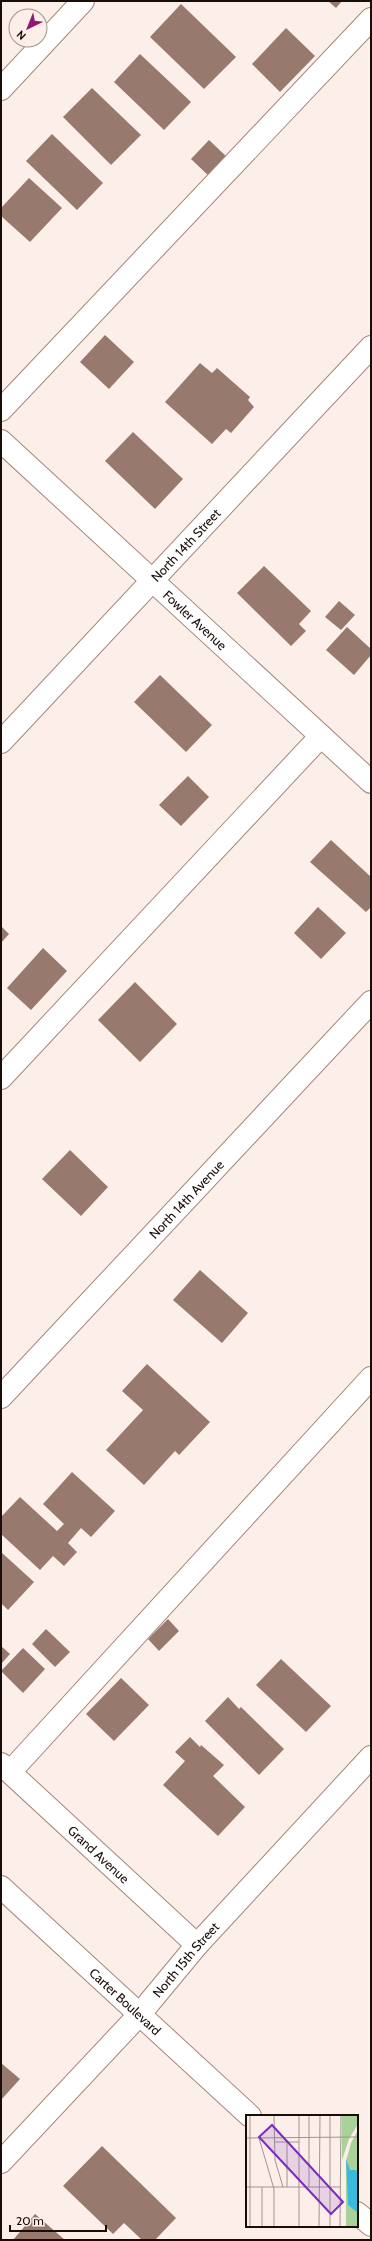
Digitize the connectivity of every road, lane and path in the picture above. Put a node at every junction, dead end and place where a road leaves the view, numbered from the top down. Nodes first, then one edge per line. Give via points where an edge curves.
1 (83, 1) edge
2 (371, 18) edge
3 (1, 89) edge
4 (371, 347) edge
5 (1, 410) edge
6 (1, 441) edge
7 (153, 581) junction
8 (321, 736) junction
9 (1, 742) edge
10 (371, 782) edge
11 (371, 1002) edge
12 (1, 1078) edge
13 (371, 1378) edge
14 (1, 1397) edge
15 (371, 1756) edge
16 (5, 1768) edge
17 (1, 1887) edge
18 (197, 1945) junction
19 (139, 2015) junction
20 (249, 2115) edge
21 (1, 2162) edge
22 (358, 2213) edge
23 (371, 2225) edge

1 - 3 street
2 - 5 street
4 - 7 street, North 14th Street
6 - 7 street, Fowler Avenue
7 - 8 street, Fowler Avenue
7 - 9 street, North 14th Street
8 - 10 street, Fowler Avenue
8 - 12 street
11 - 14 street, North 14th Avenue
13 - 16 street
15 - 18 street, North 15th Street
16 - 18 street, Grand Avenue
17 - 19 street, Carter Boulevard
18 - 19 street, North 15th Street
19 - 20 street, Carter Boulevard
19 - 21 street, North 15th Street
22 - 23 street

